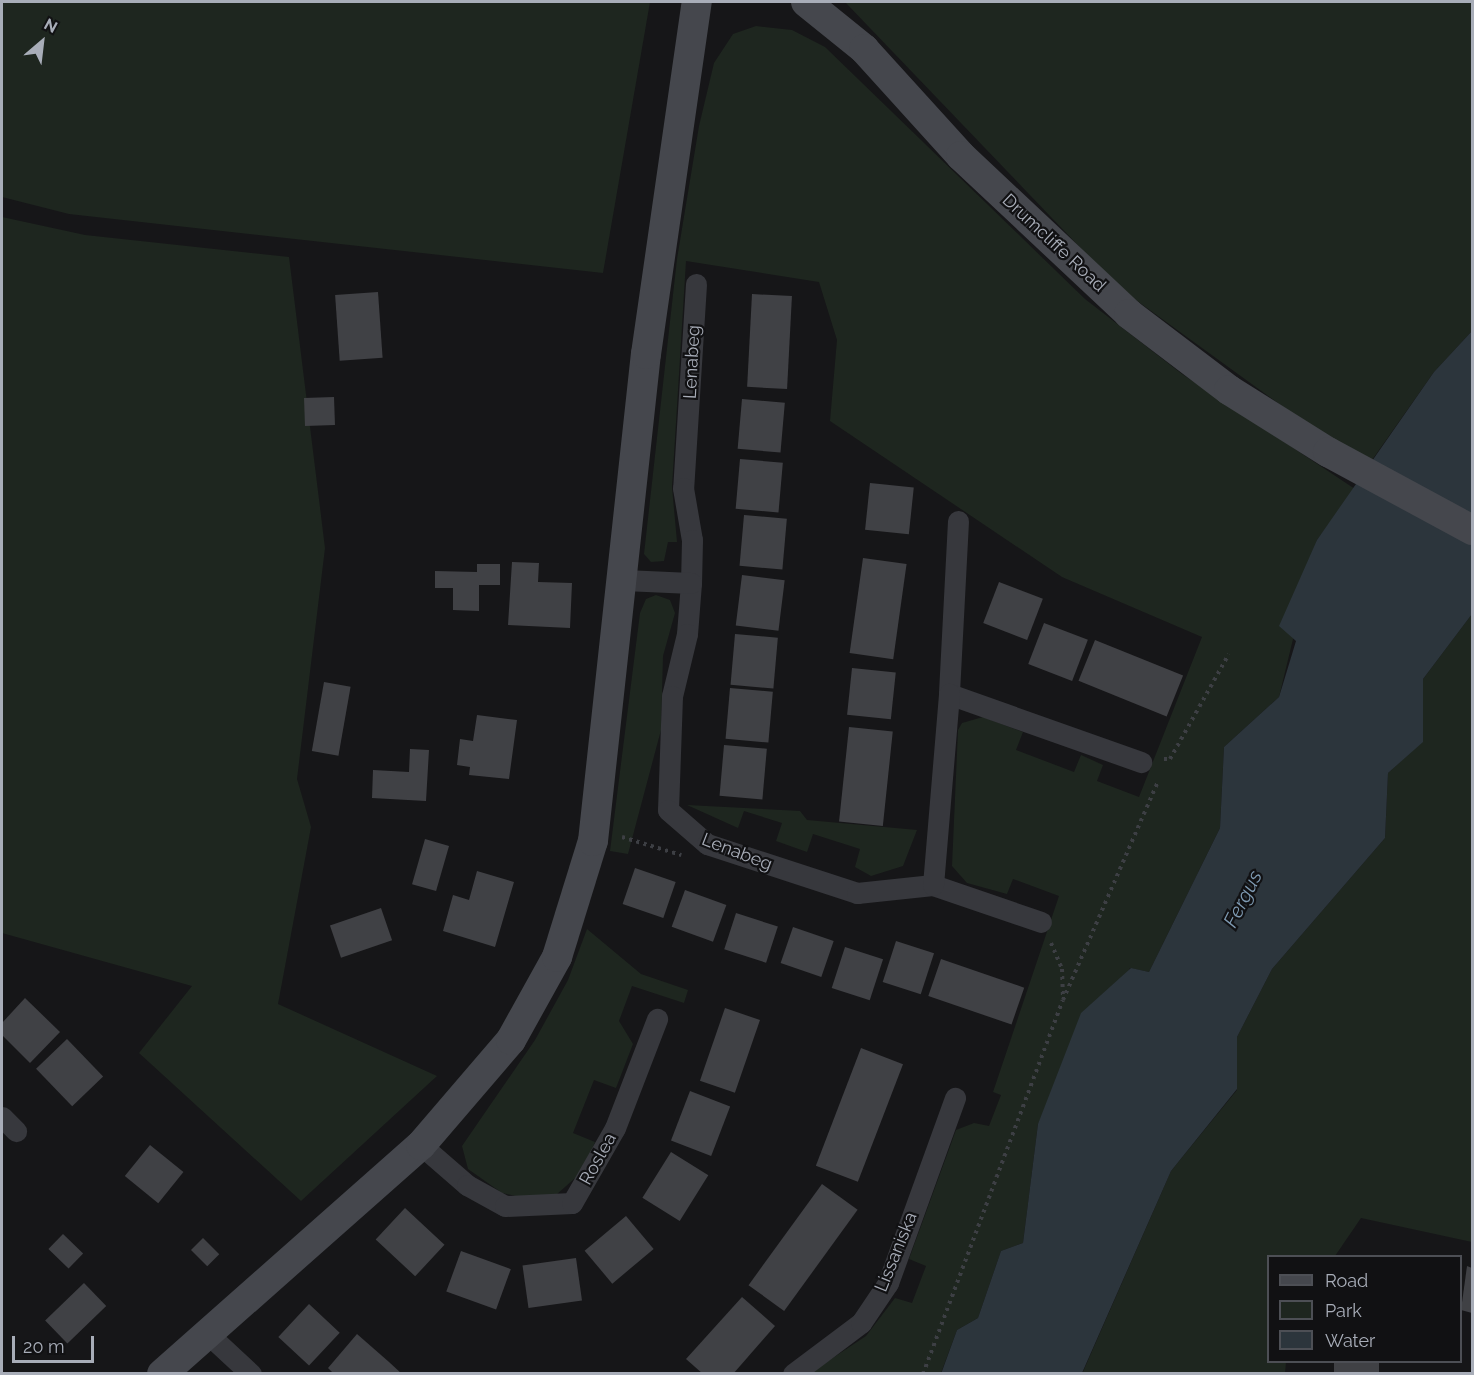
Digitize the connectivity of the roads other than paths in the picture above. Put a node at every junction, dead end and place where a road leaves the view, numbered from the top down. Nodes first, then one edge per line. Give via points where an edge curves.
1 (697, 2) edge
2 (806, 2) edge
3 (696, 284) dead end
4 (958, 521) dead end
5 (1473, 530) edge
6 (624, 580) junction
7 (691, 583) junction
8 (949, 694) junction
9 (1141, 762) road end
10 (933, 885) junction
11 (1041, 922) road end
12 (657, 1019) dead end
13 (955, 1098) dead end
14 (420, 1145) junction
15 (208, 1334) junction
16 (162, 1374) edge
17 (251, 1374) edge
18 (793, 1374) edge

1 - 6 street via 646,354
2 - 5 street, Drumcliffe Road via 864,49 961,156 1129,314 1229,390 1328,452
3 - 7 street, Lenabeg via 682,488 692,540
4 - 8 street
6 - 7 street
6 - 14 street via 593,842 580,895 557,957 511,1041
7 - 10 street, Lenabeg via 687,634 672,696 668,810 707,844 857,893
8 - 9 street
8 - 10 street
10 - 11 street, Lenabeg
12 - 14 street, Roslea via 615,1128 572,1203 505,1206 467,1185
13 - 18 street, Lissaniska via 888,1284 861,1323
14 - 15 street
15 - 16 street
15 - 17 street

